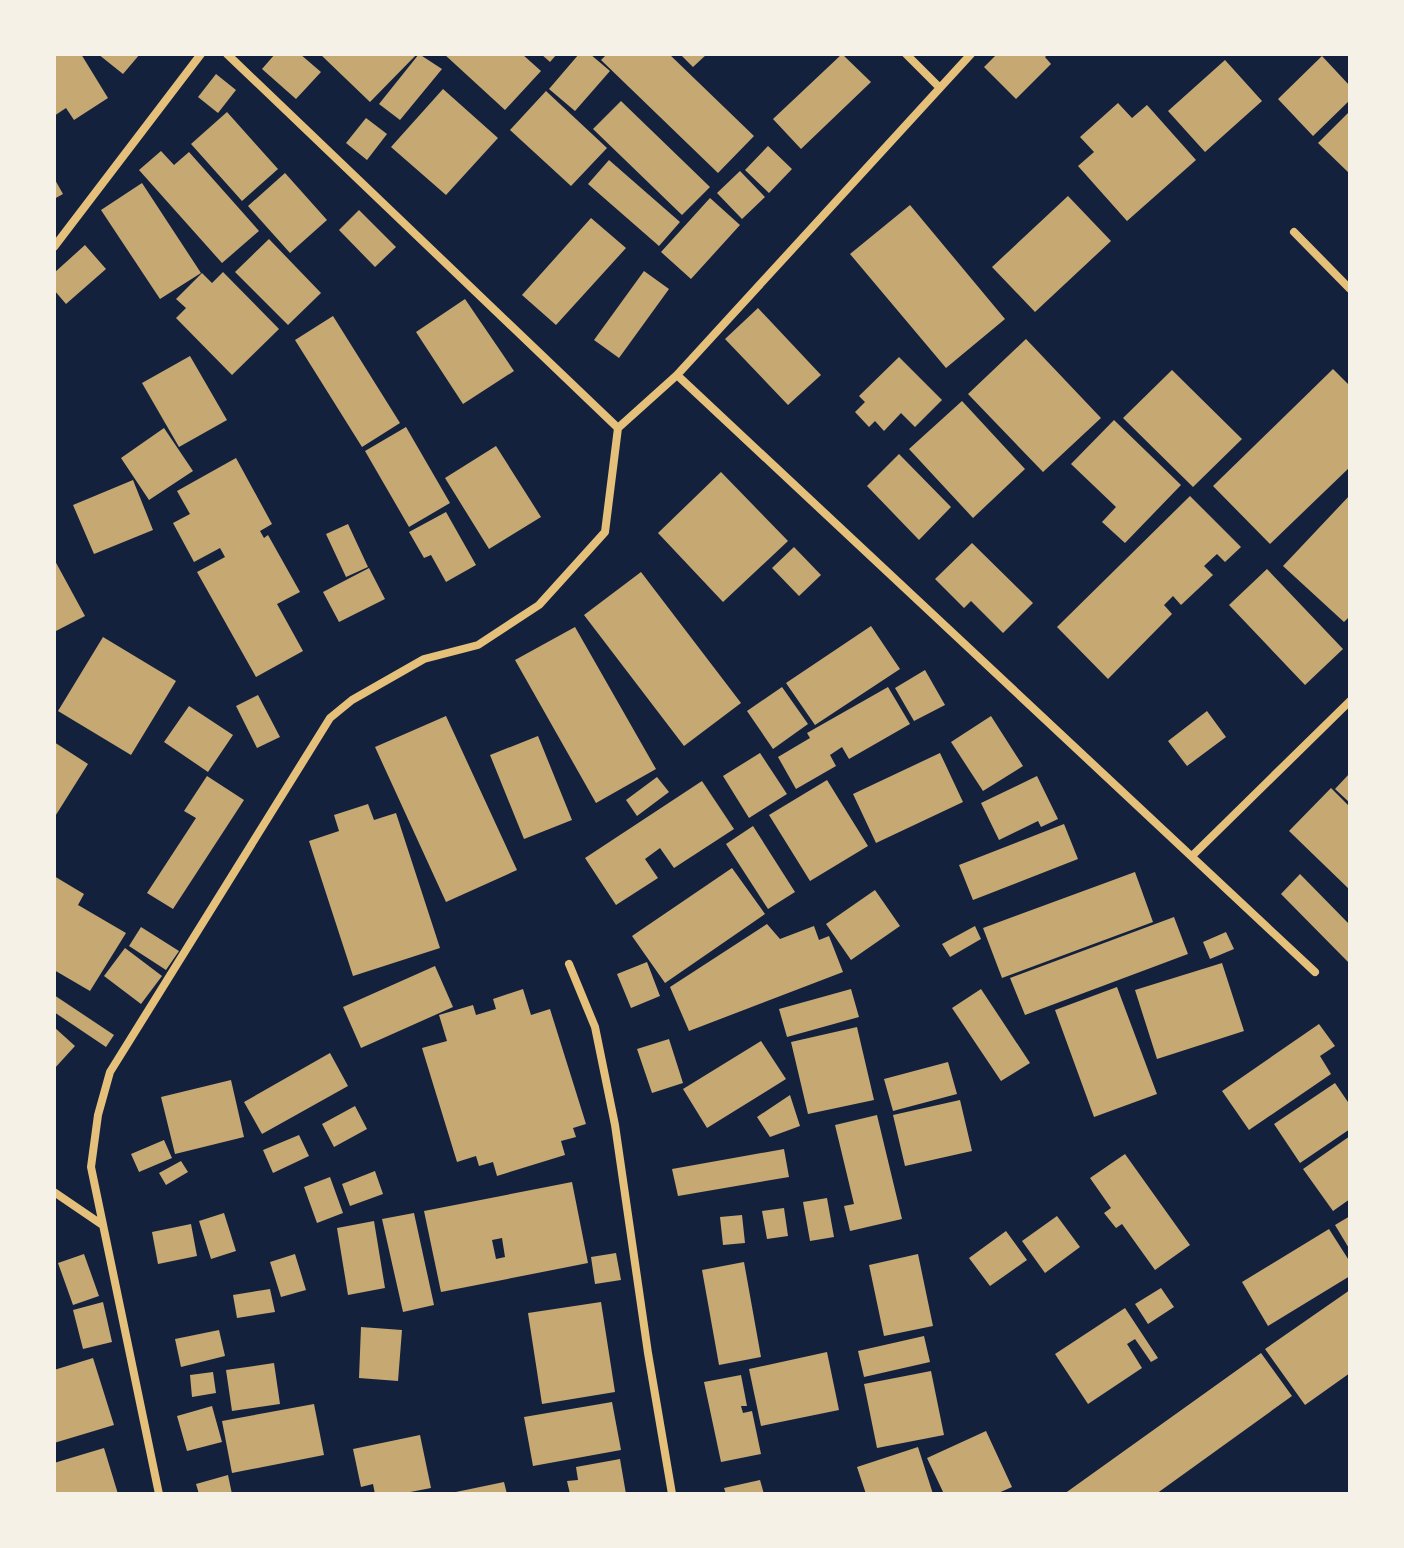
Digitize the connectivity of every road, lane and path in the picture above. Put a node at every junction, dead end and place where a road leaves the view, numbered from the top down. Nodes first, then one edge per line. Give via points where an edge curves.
1 (201, 54) edge
2 (227, 54) edge
3 (906, 54) edge
4 (971, 54) edge
5 (940, 88) junction
6 (1294, 232) dead end
7 (54, 247) edge
8 (1350, 289) edge
9 (677, 375) junction
10 (618, 428) junction
11 (1350, 701) edge
12 (1193, 855) junction
13 (569, 964) dead end
14 (1315, 972) dead end
15 (54, 1192) edge
16 (101, 1224) junction
17 (159, 1494) edge
18 (672, 1494) edge

1 - 7 street
2 - 10 street
3 - 5 street
4 - 5 street
5 - 9 street
6 - 8 street
9 - 10 street
9 - 12 street
10 - 16 street via 605,532 539,605 478,645 424,659 330,718 110,1072 91,1167
11 - 12 street
12 - 14 street
13 - 18 street via 595,1027 615,1125
15 - 16 street
16 - 17 street

